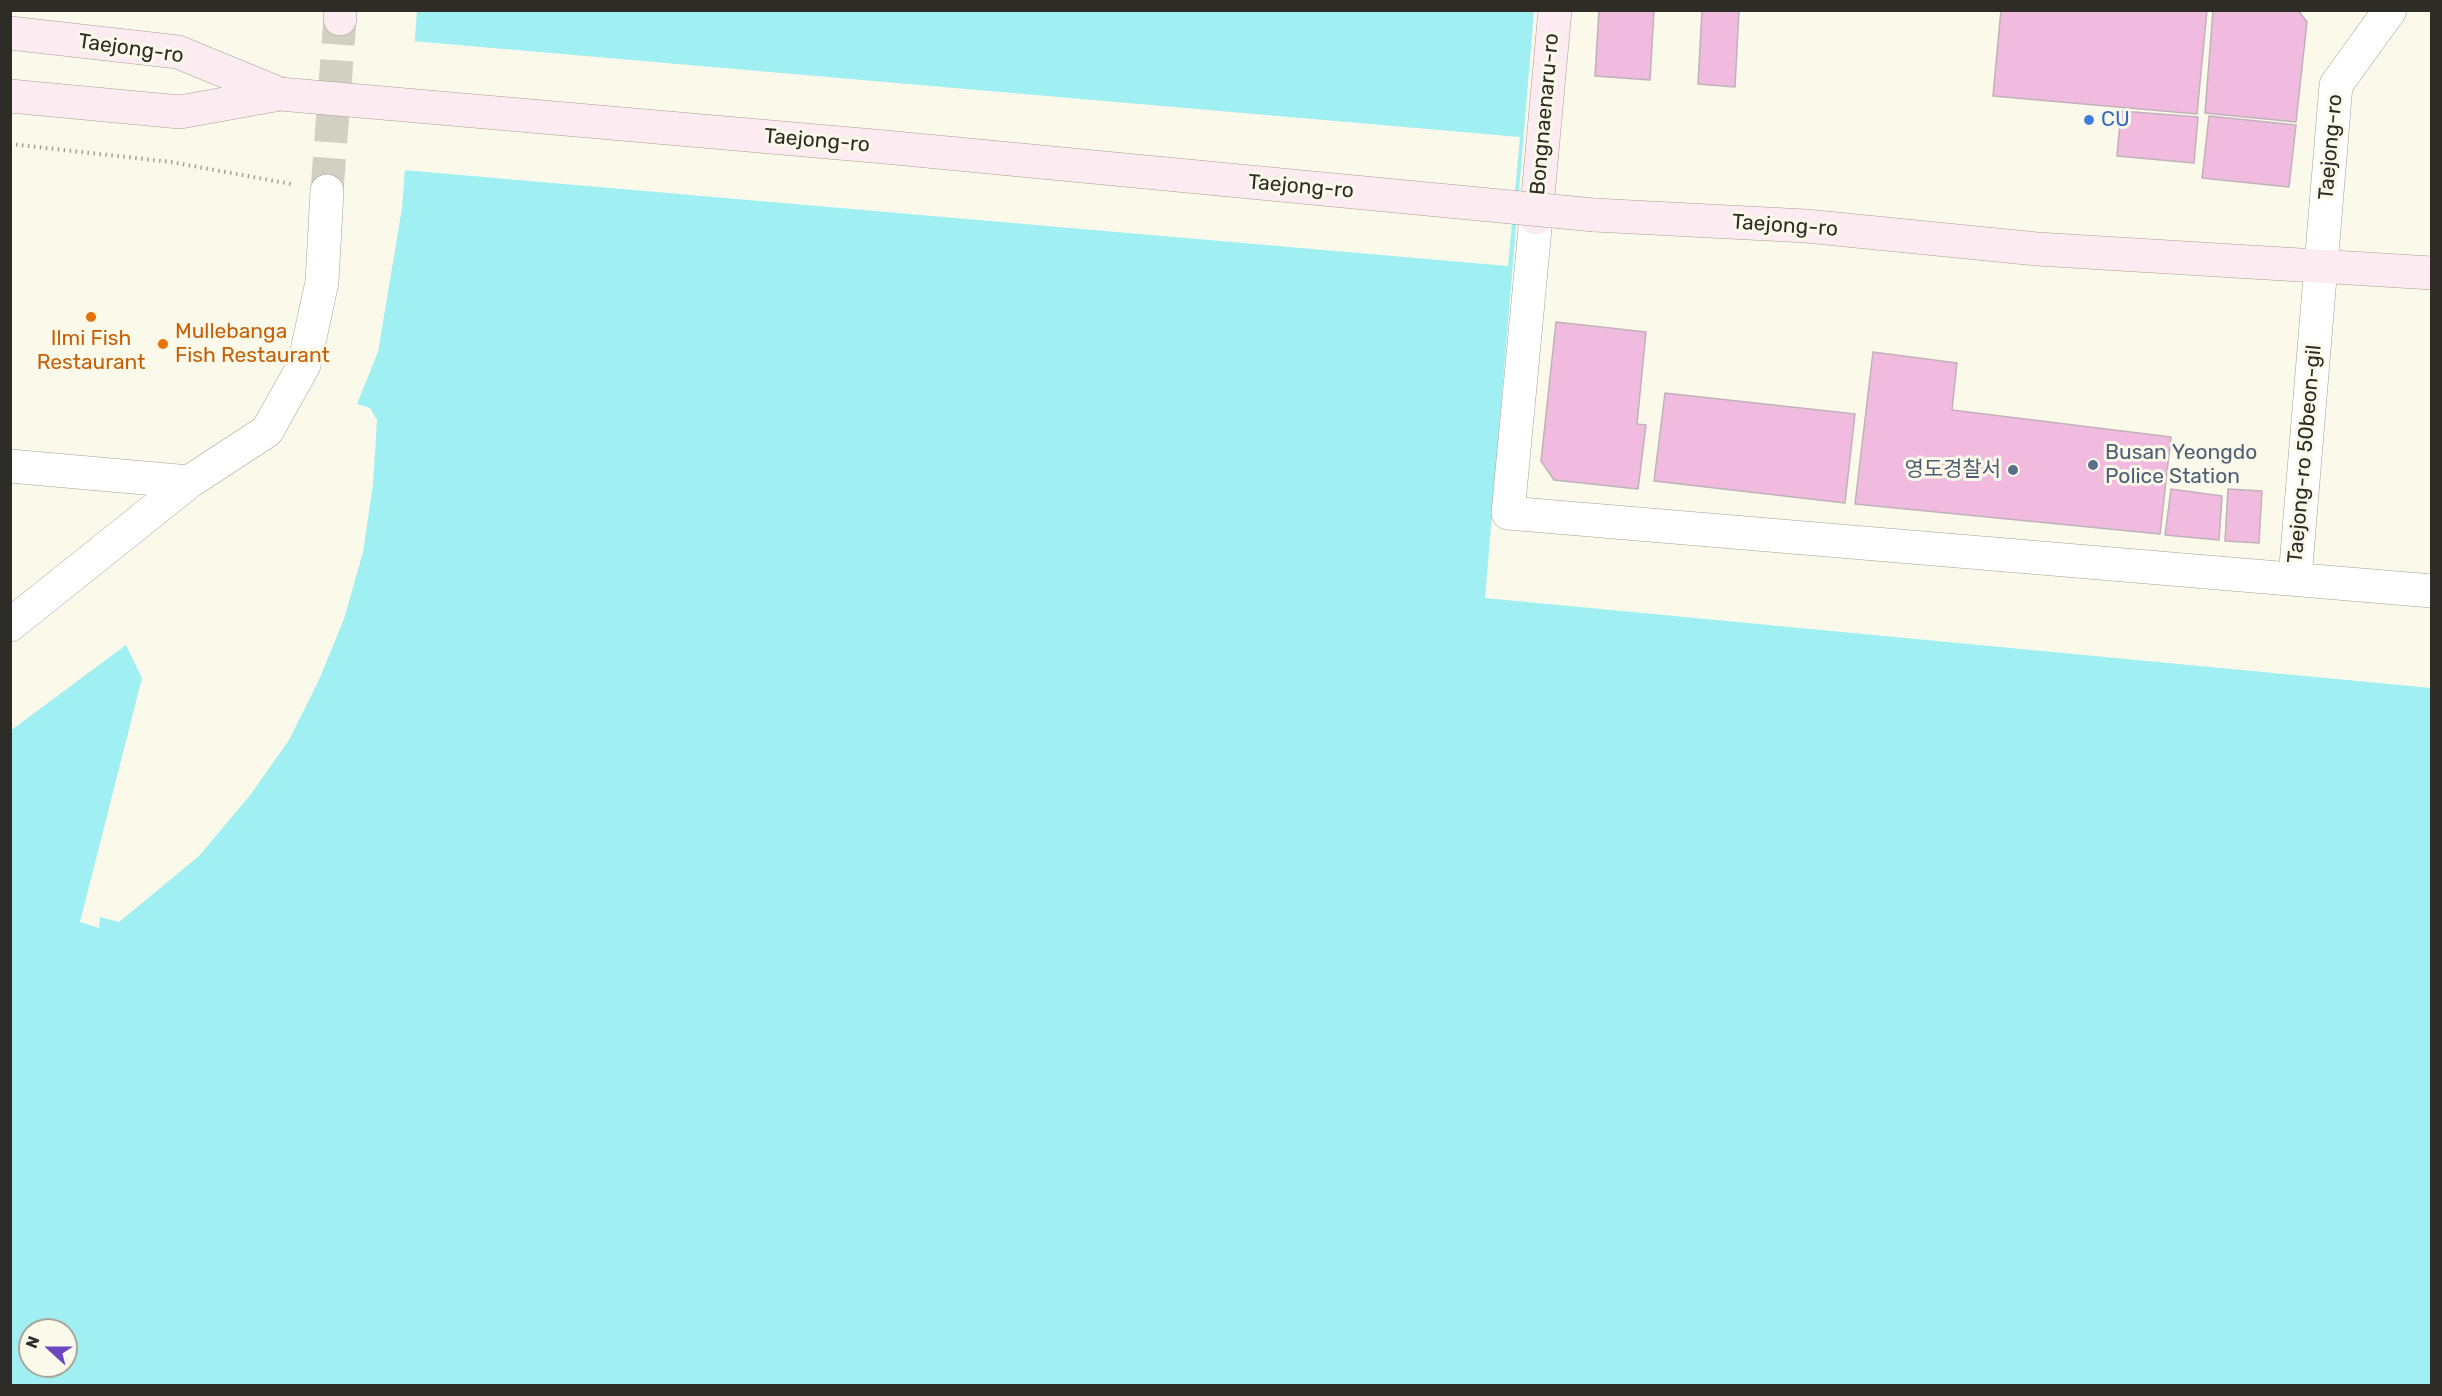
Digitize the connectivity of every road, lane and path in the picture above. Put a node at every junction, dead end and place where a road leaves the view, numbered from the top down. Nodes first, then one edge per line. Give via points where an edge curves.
1 (1555, 10) edge
2 (2390, 10) edge
3 (10, 33) edge
4 (280, 94) junction
5 (10, 96) edge
6 (10, 144) edge
7 (327, 190) joint
8 (1536, 218) joint
9 (2322, 265) junction
10 (2432, 273) edge
11 (10, 466) edge
12 (189, 482) junction
13 (2295, 578) junction
14 (2432, 591) edge
15 (10, 625) edge

1 - 8 main road, Bongnaenaru-ro
2 - 9 street, Taejong-ro via 2336,85
3 - 4 main road, Taejong-ro via 178,52
4 - 5 main road, Taejong-ro via 180,112
4 - 9 main road, Taejong-ro, bridge via 1594,215 1806,226 2037,249
6 - 7 path via 171,162
7 - 12 street via 322,282 304,365 267,431
8 - 13 street via 1508,513
9 - 10 main road, Taejong-ro
9 - 13 street, Taejong-ro 50beon-gil
11 - 12 street
12 - 15 street
13 - 14 street, Taejong-ro 50beon-gil

